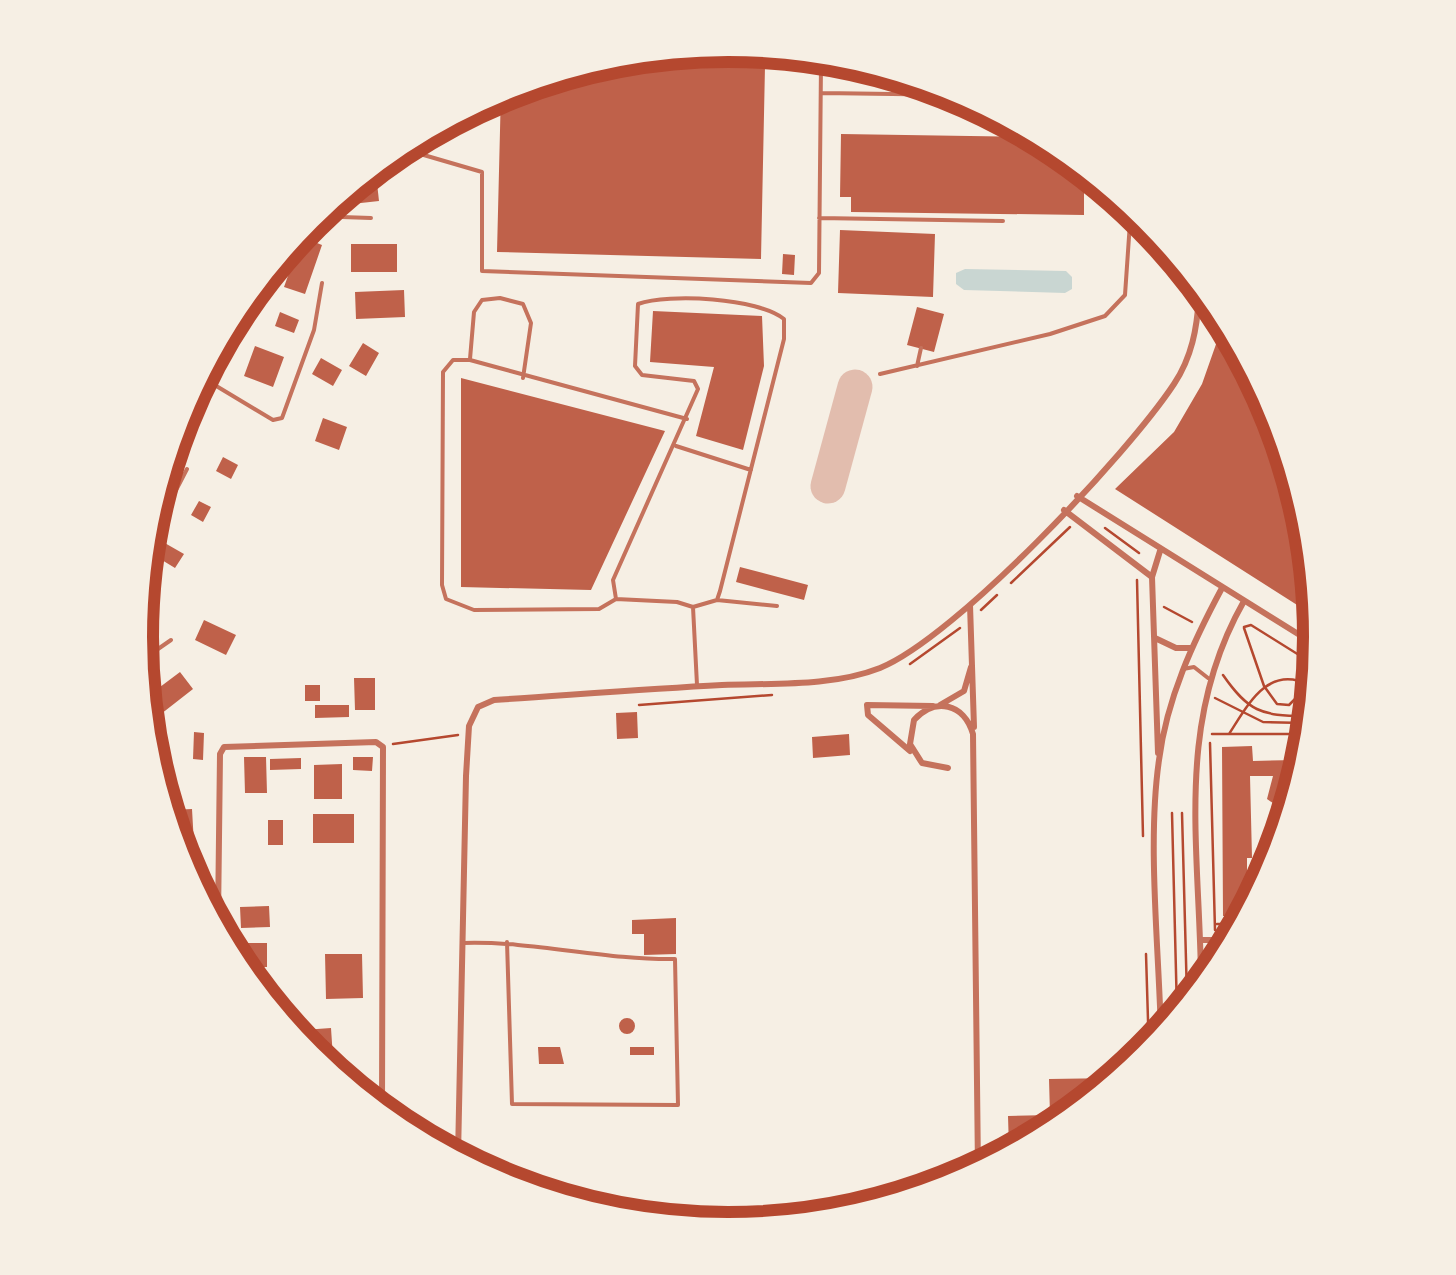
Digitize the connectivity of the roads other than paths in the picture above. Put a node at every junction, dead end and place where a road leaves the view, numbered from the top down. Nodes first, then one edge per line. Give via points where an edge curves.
1 (821, 70) edge
2 (821, 93) junction
3 (917, 94) edge
4 (418, 153) edge
5 (336, 217) edge
6 (371, 218) dead end
7 (819, 218) junction
8 (1002, 221) dead end
9 (1130, 226) edge
10 (322, 283) dead end
11 (1198, 307) edge
12 (921, 348) dead end
13 (470, 360) junction
14 (916, 366) junction
15 (880, 374) dead end
16 (523, 378) junction
17 (212, 383) edge
18 (687, 419) junction
19 (676, 446) junction
20 (188, 469) dead end
21 (751, 470) junction
22 (172, 492) edge
23 (1077, 496) junction
24 (1064, 510) junction
25 (1160, 551) junction
26 (1152, 577) junction
27 (1222, 588) junction
28 (616, 599) junction
29 (718, 600) junction
30 (1244, 601) junction
31 (970, 604) junction
32 (777, 606) dead end
33 (693, 608) junction
34 (1303, 637) edge
35 (1154, 638) junction
36 (171, 640) dead end
37 (153, 648) edge
38 (1191, 648) junction
39 (972, 661) junction
40 (1183, 669) junction
41 (1208, 678) junction
42 (697, 687) junction
43 (937, 705) junction
44 (973, 734) junction
45 (915, 755) junction
46 (1158, 760) junction
47 (948, 768) dead end
48 (218, 903) edge
49 (1200, 940) junction
50 (1217, 940) edge
51 (507, 942) junction
52 (464, 943) junction
53 (1201, 964) edge
54 (1161, 1016) edge
55 (382, 1097) edge
56 (458, 1145) edge
57 (978, 1155) edge

1 - 2 lane
2 - 3 lane
2 - 7 lane
4 - 7 lane via 482,172 482,271 811,284 819,273
5 - 6 lane
7 - 8 lane
9 - 14 lane via 1125,295 1105,316
10 - 17 lane via 314,330 282,418 274,420
11 - 23 street via 1196,335 1176,381
12 - 14 lane
13 - 16 lane
13 - 16 lane via 474,312 482,300 523,304 531,323
13 - 28 lane via 454,360 443,372 446,599 492,610 599,609
14 - 15 lane
16 - 18 lane
18 - 19 lane
18 - 21 lane via 698,389 694,381 642,375 635,366 638,304 657,298 768,306 784,319 784,339
19 - 21 lane
19 - 28 lane via 613,580
20 - 22 lane
21 - 29 lane
23 - 24 street
23 - 25 street
24 - 26 street
24 - 31 street
25 - 26 street
25 - 27 street
26 - 35 street
27 - 30 street
27 - 38 street
28 - 33 lane
29 - 32 lane
29 - 33 lane
30 - 34 street
30 - 41 street
31 - 39 street
31 - 42 street via 914,650 866,672
33 - 42 lane
35 - 38 street
35 - 46 street
36 - 37 lane
38 - 40 street
39 - 43 street via 964,691
39 - 44 street
40 - 41 lane via 1202,670
40 - 46 street
41 - 49 street via 1196,744
42 - 52 street via 478,706 469,732
43 - 44 street via 962,712
43 - 45 street via 914,720
43 - 45 street via 867,705 868,716
44 - 57 street
45 - 47 street via 934,768
46 - 54 street
48 - 55 street via 224,747 383,747
49 - 50 street
49 - 53 street
51 - 51 lane via 616,960 675,959 678,1104 512,1104
51 - 52 lane
52 - 56 street

